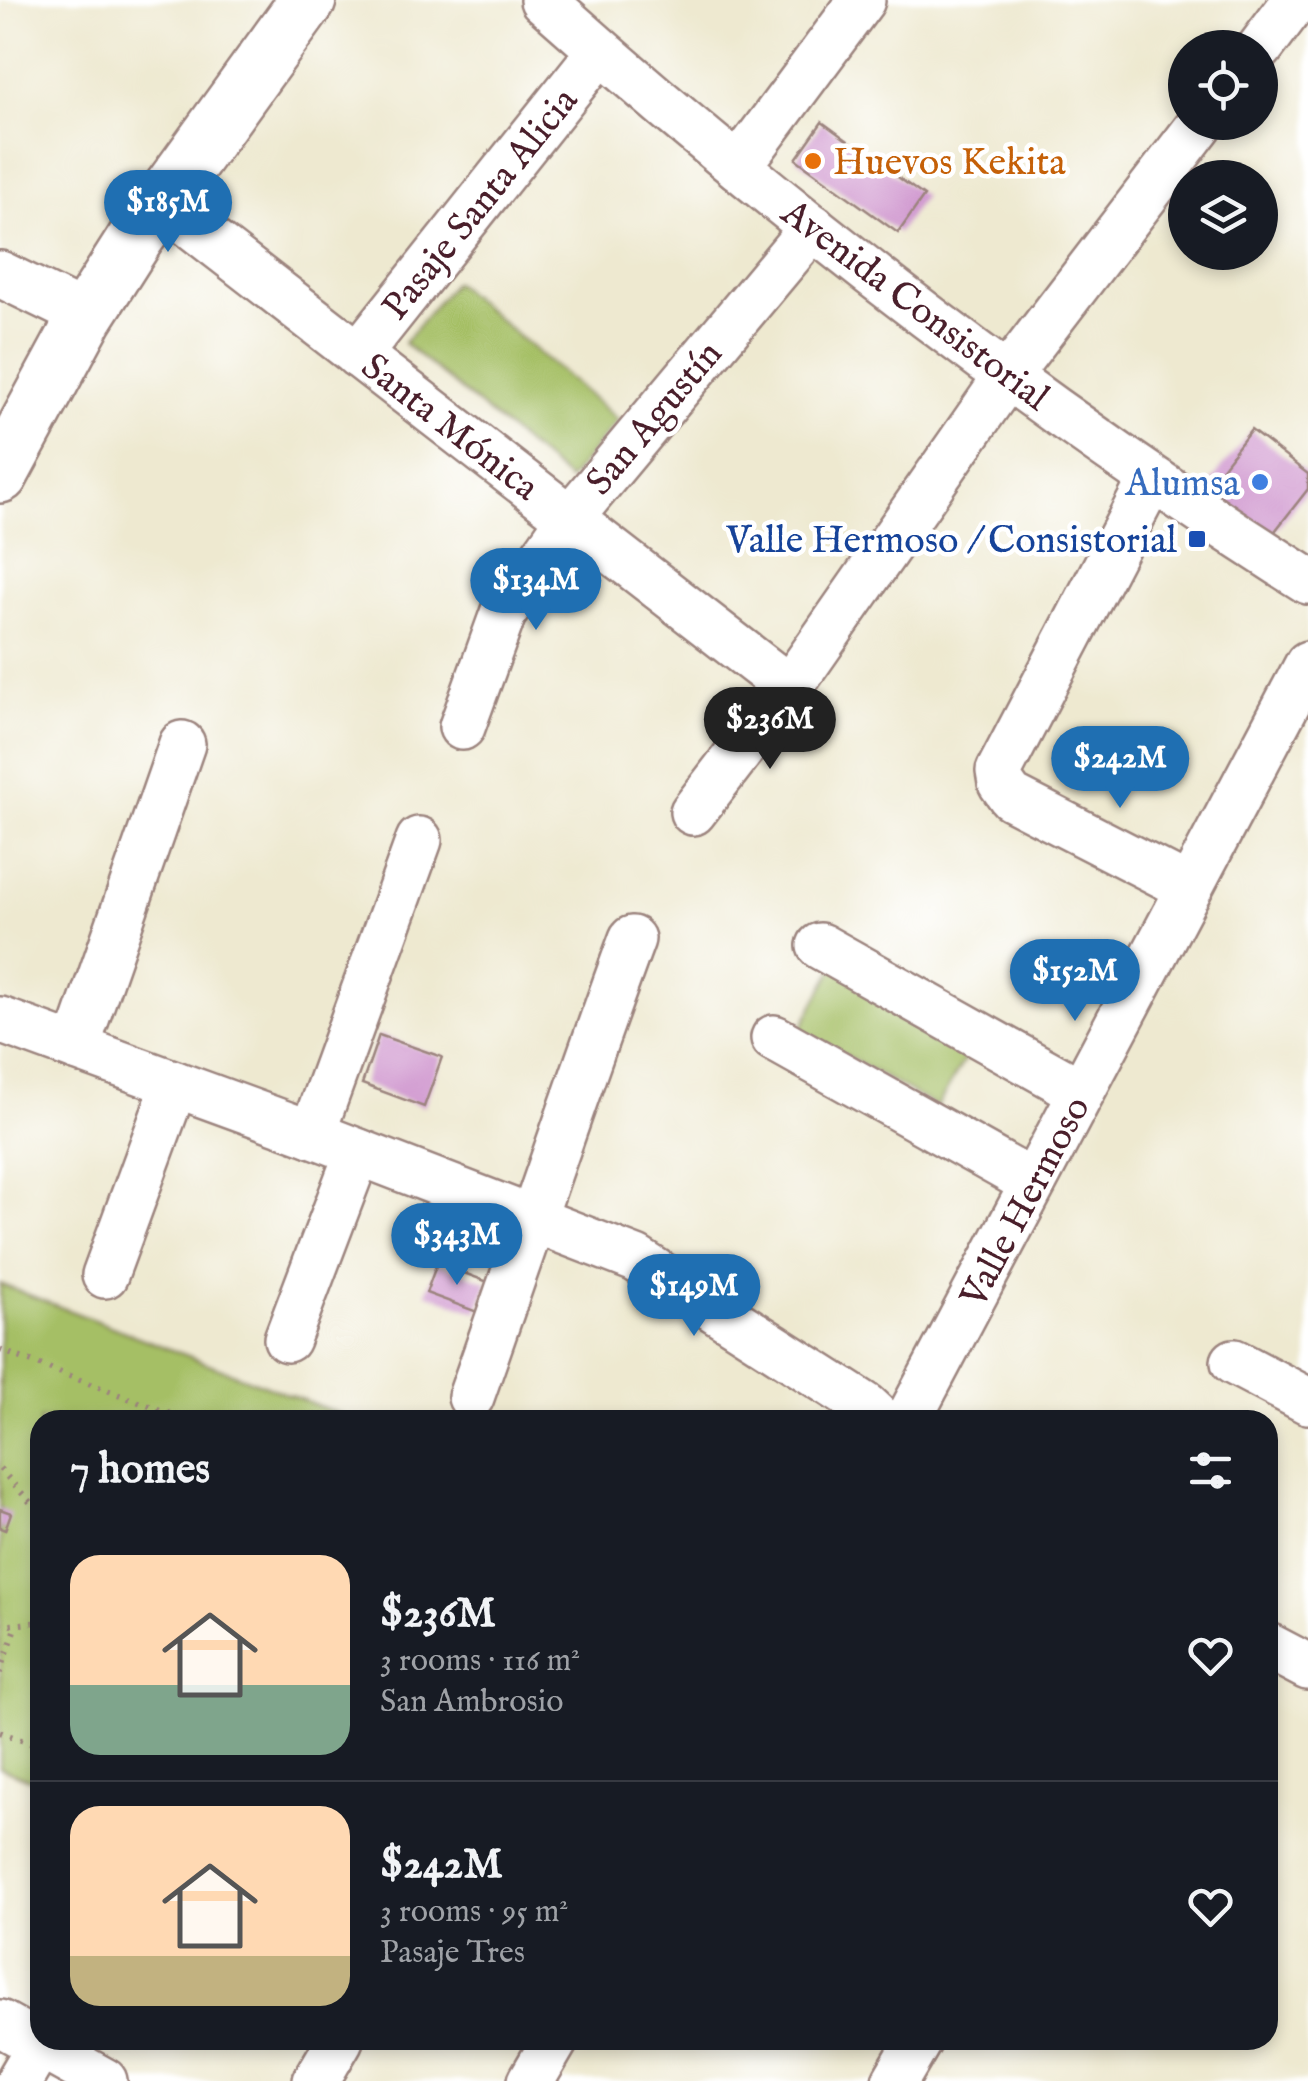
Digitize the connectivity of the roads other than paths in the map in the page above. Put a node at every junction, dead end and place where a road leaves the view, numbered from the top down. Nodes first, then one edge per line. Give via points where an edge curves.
1 (308, 0) edge
2 (544, 0) edge
3 (862, 0) edge
4 (1296, 0) edge
5 (1274, 30) edge
6 (600, 51) junction
7 (1188, 140) edge
8 (738, 167) junction
9 (161, 202) junction
10 (812, 227) junction
11 (0, 274) edge
12 (86, 316) junction
13 (358, 355) junction
14 (1008, 375) junction
15 (0, 475) edge
16 (1150, 480) junction
17 (570, 518) junction
18 (1304, 571) edge
19 (1308, 664) edge
20 (788, 687) junction
21 (462, 728) dead end
22 (182, 744) dead end
23 (693, 812) dead end
24 (419, 840) dead end
25 (1189, 888) junction
26 (632, 939) dead end
27 (820, 946) dead end
28 (0, 1020) edge
29 (774, 1038) dead end
30 (76, 1048) junction
31 (176, 1084) junction
32 (1081, 1092) junction
33 (312, 1134) junction
34 (358, 1152) junction
35 (1033, 1182) junction
36 (534, 1219) junction
37 (105, 1275) dead end
38 (286, 1339) dead end
39 (1234, 1362) dead end
40 (471, 1397) dead end
41 (1308, 1401) edge
42 (870, 1410) edge
43 (913, 1410) edge
44 (0, 2023) edge
45 (334, 2050) edge
46 (914, 2050) edge
47 (34, 2055) edge
48 (104, 2081) edge
49 (316, 2081) edge
50 (895, 2081) edge

1 - 9 main road
2 - 6 street, Avenida Consistorial
3 - 8 street
4 - 5 street
6 - 8 street, Avenida Consistorial
6 - 13 street, Pasaje Santa Alicia
7 - 14 street
8 - 10 street, Avenida Consistorial
9 - 12 main road
9 - 13 street, Santa Mónica
10 - 14 street, Avenida Consistorial
10 - 17 street, San Agustín
11 - 12 street
12 - 15 main road
13 - 17 street, Santa Mónica
14 - 16 street, Avenida Consistorial
14 - 20 street
16 - 18 street, Avenida Consistorial
16 - 25 street via 999,770 1011,797
17 - 20 street, Santa Mónica
17 - 21 street, San Agustín via 503,614
19 - 25 street, Valle Hermoso
20 - 23 street
22 - 30 street
24 - 33 street
25 - 32 street, Valle Hermoso
26 - 36 street
27 - 32 street
28 - 30 street
29 - 35 street
30 - 31 street
31 - 33 street
31 - 37 street
32 - 35 street, Valle Hermoso
33 - 34 street
34 - 36 street
34 - 38 street
35 - 43 street, Valle Hermoso
36 - 40 street
36 - 42 street via 661,1273
39 - 41 street
44 - 47 street
45 - 49 street
46 - 50 street
47 - 48 street

